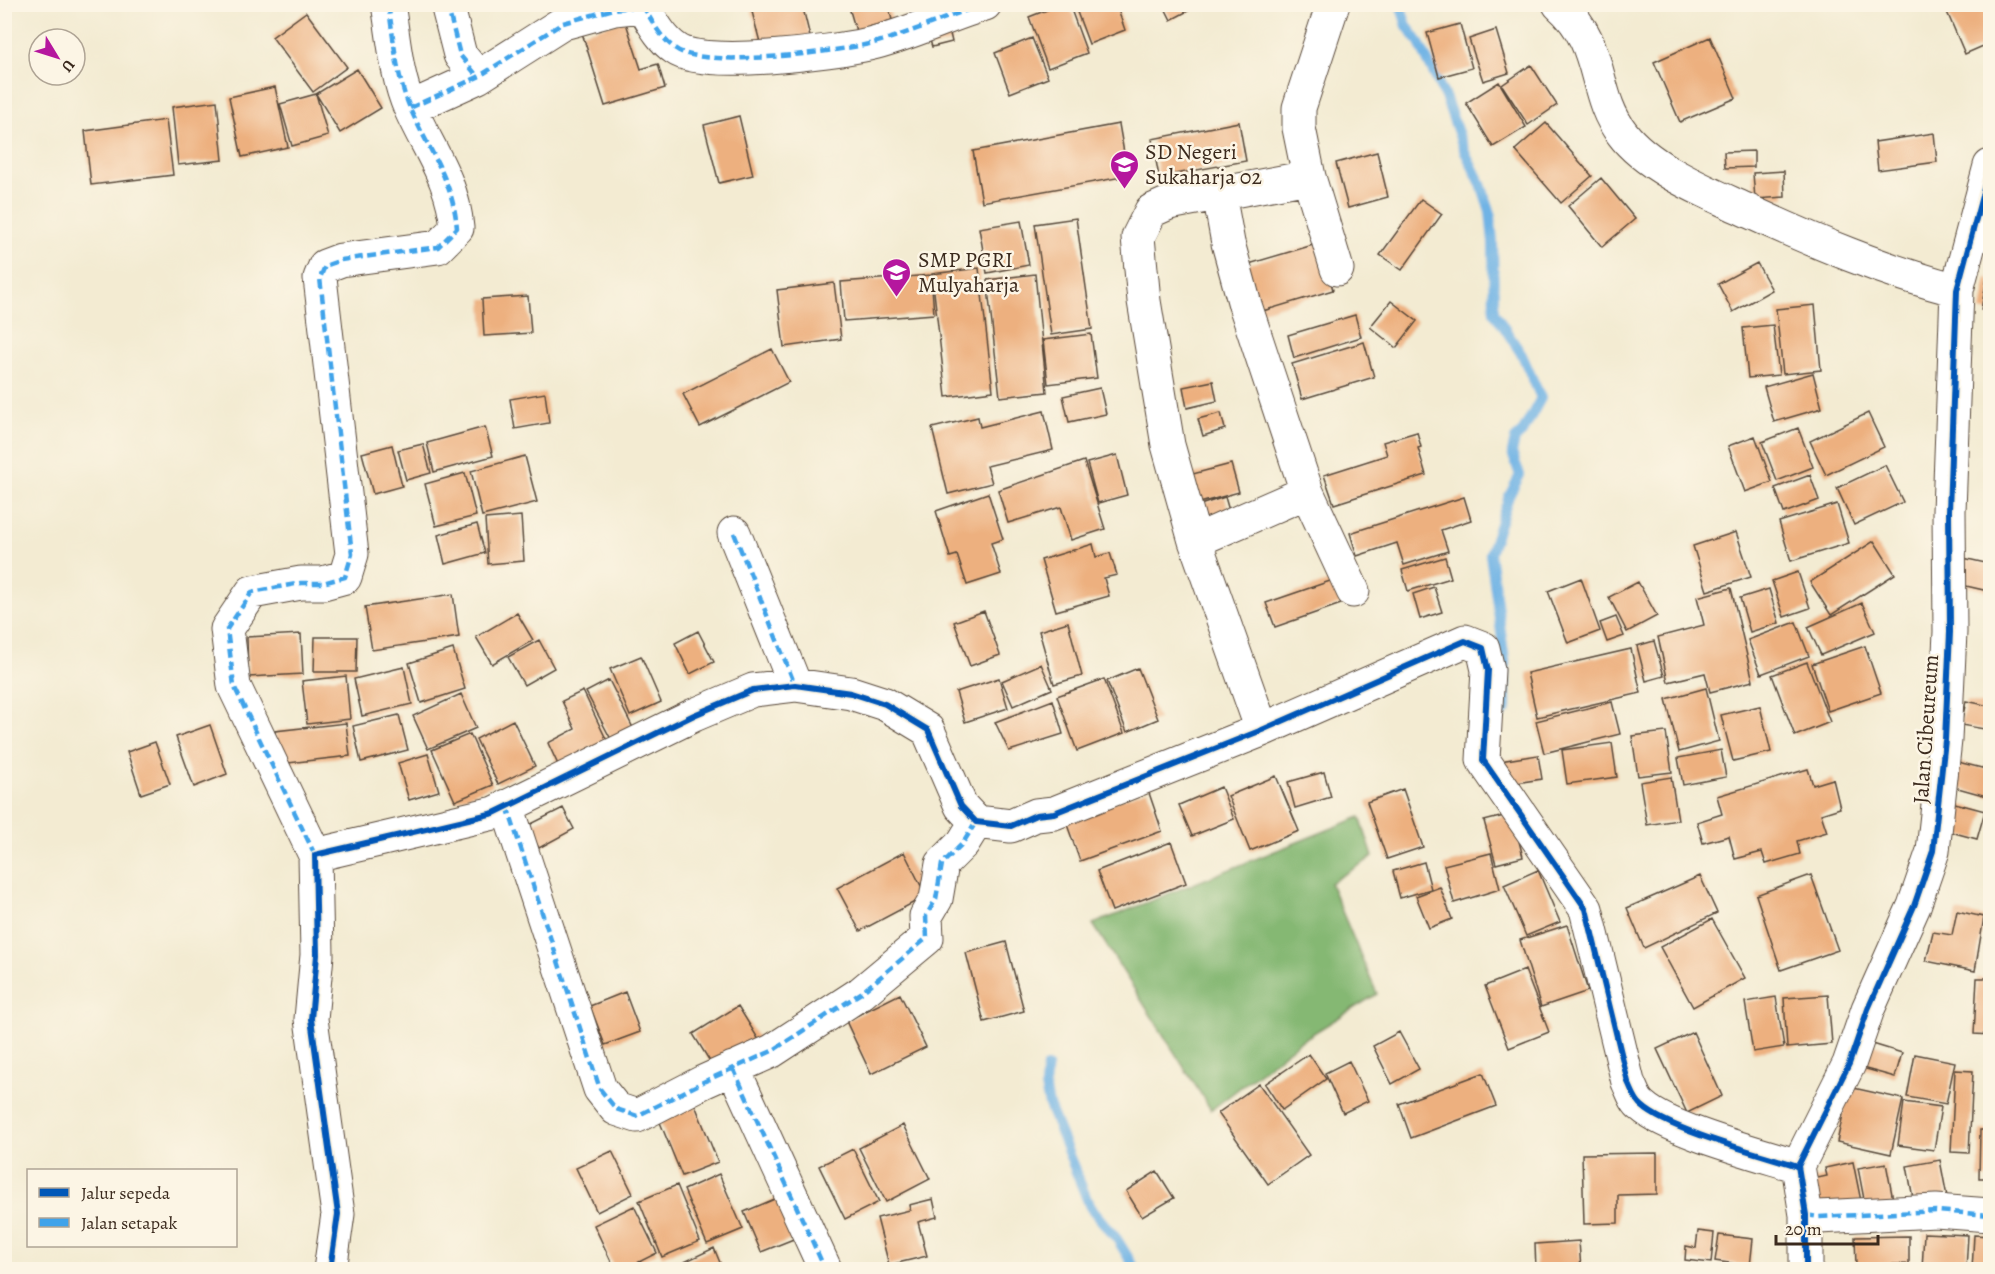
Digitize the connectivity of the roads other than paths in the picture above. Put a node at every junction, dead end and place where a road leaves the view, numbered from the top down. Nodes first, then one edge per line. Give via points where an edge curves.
1 (388, 4) edge
2 (447, 4) edge
3 (985, 4) edge
4 (1333, 4) edge
5 (1559, 4) edge
6 (642, 5) edge
7 (478, 76) junction
8 (410, 108) junction
9 (1990, 166) edge
10 (1309, 177) junction
11 (1219, 194) junction
12 (1337, 269) dead end
13 (1957, 290) junction
14 (1307, 492) junction
15 (734, 533) dead end
16 (1195, 541) junction
17 (1353, 591) dead end
18 (795, 685) junction
19 (1262, 730) junction
20 (507, 806) junction
21 (976, 822) junction
22 (315, 855) junction
23 (733, 1068) junction
24 (1798, 1166) junction
25 (1806, 1215) junction
26 (1990, 1215) edge
27 (330, 1269) edge
28 (825, 1269) edge
29 (1806, 1269) edge

1 - 8 street via 399,75
2 - 7 street via 460,55
3 - 6 street via 868,44 778,56 699,59 676,50
4 - 10 street via 1299,108
5 - 13 street via 1589,42 1606,101 1620,132 1646,156 1703,191 1814,242
6 - 7 street via 563,23
7 - 8 street
8 - 22 street via 442,167 455,207 457,228 438,247 341,260 326,266 320,278 352,554 345,577 252,592 227,629 234,686
9 - 13 street, Jalan Cibeureum
10 - 11 street
10 - 12 street
11 - 14 street via 1245,305
11 - 16 street via 1160,206 1145,219 1138,237 1144,301 1168,445
13 - 24 street, Jalan Cibeureum via 1949,511 1950,632 1945,740 1933,851 1849,1064
14 - 16 street
14 - 17 street
15 - 18 street
16 - 19 street
18 - 20 street via 753,690
18 - 21 street via 851,693 885,704 928,730 961,806
19 - 21 street via 1054,813 1036,815 1011,826
19 - 24 street via 1465,641 1483,648 1488,670 1483,760 1586,909 1628,1082 1639,1104 1652,1115 1685,1128
20 - 22 street via 494,813
20 - 23 street via 600,1089 616,1109 637,1116
21 - 23 street via 963,843 942,864 936,899 926,916 927,938 861,993 772,1051
22 - 27 street via 317,955 311,1019 338,1214
23 - 28 street
24 - 25 street
25 - 26 street via 1936,1211
25 - 29 street

